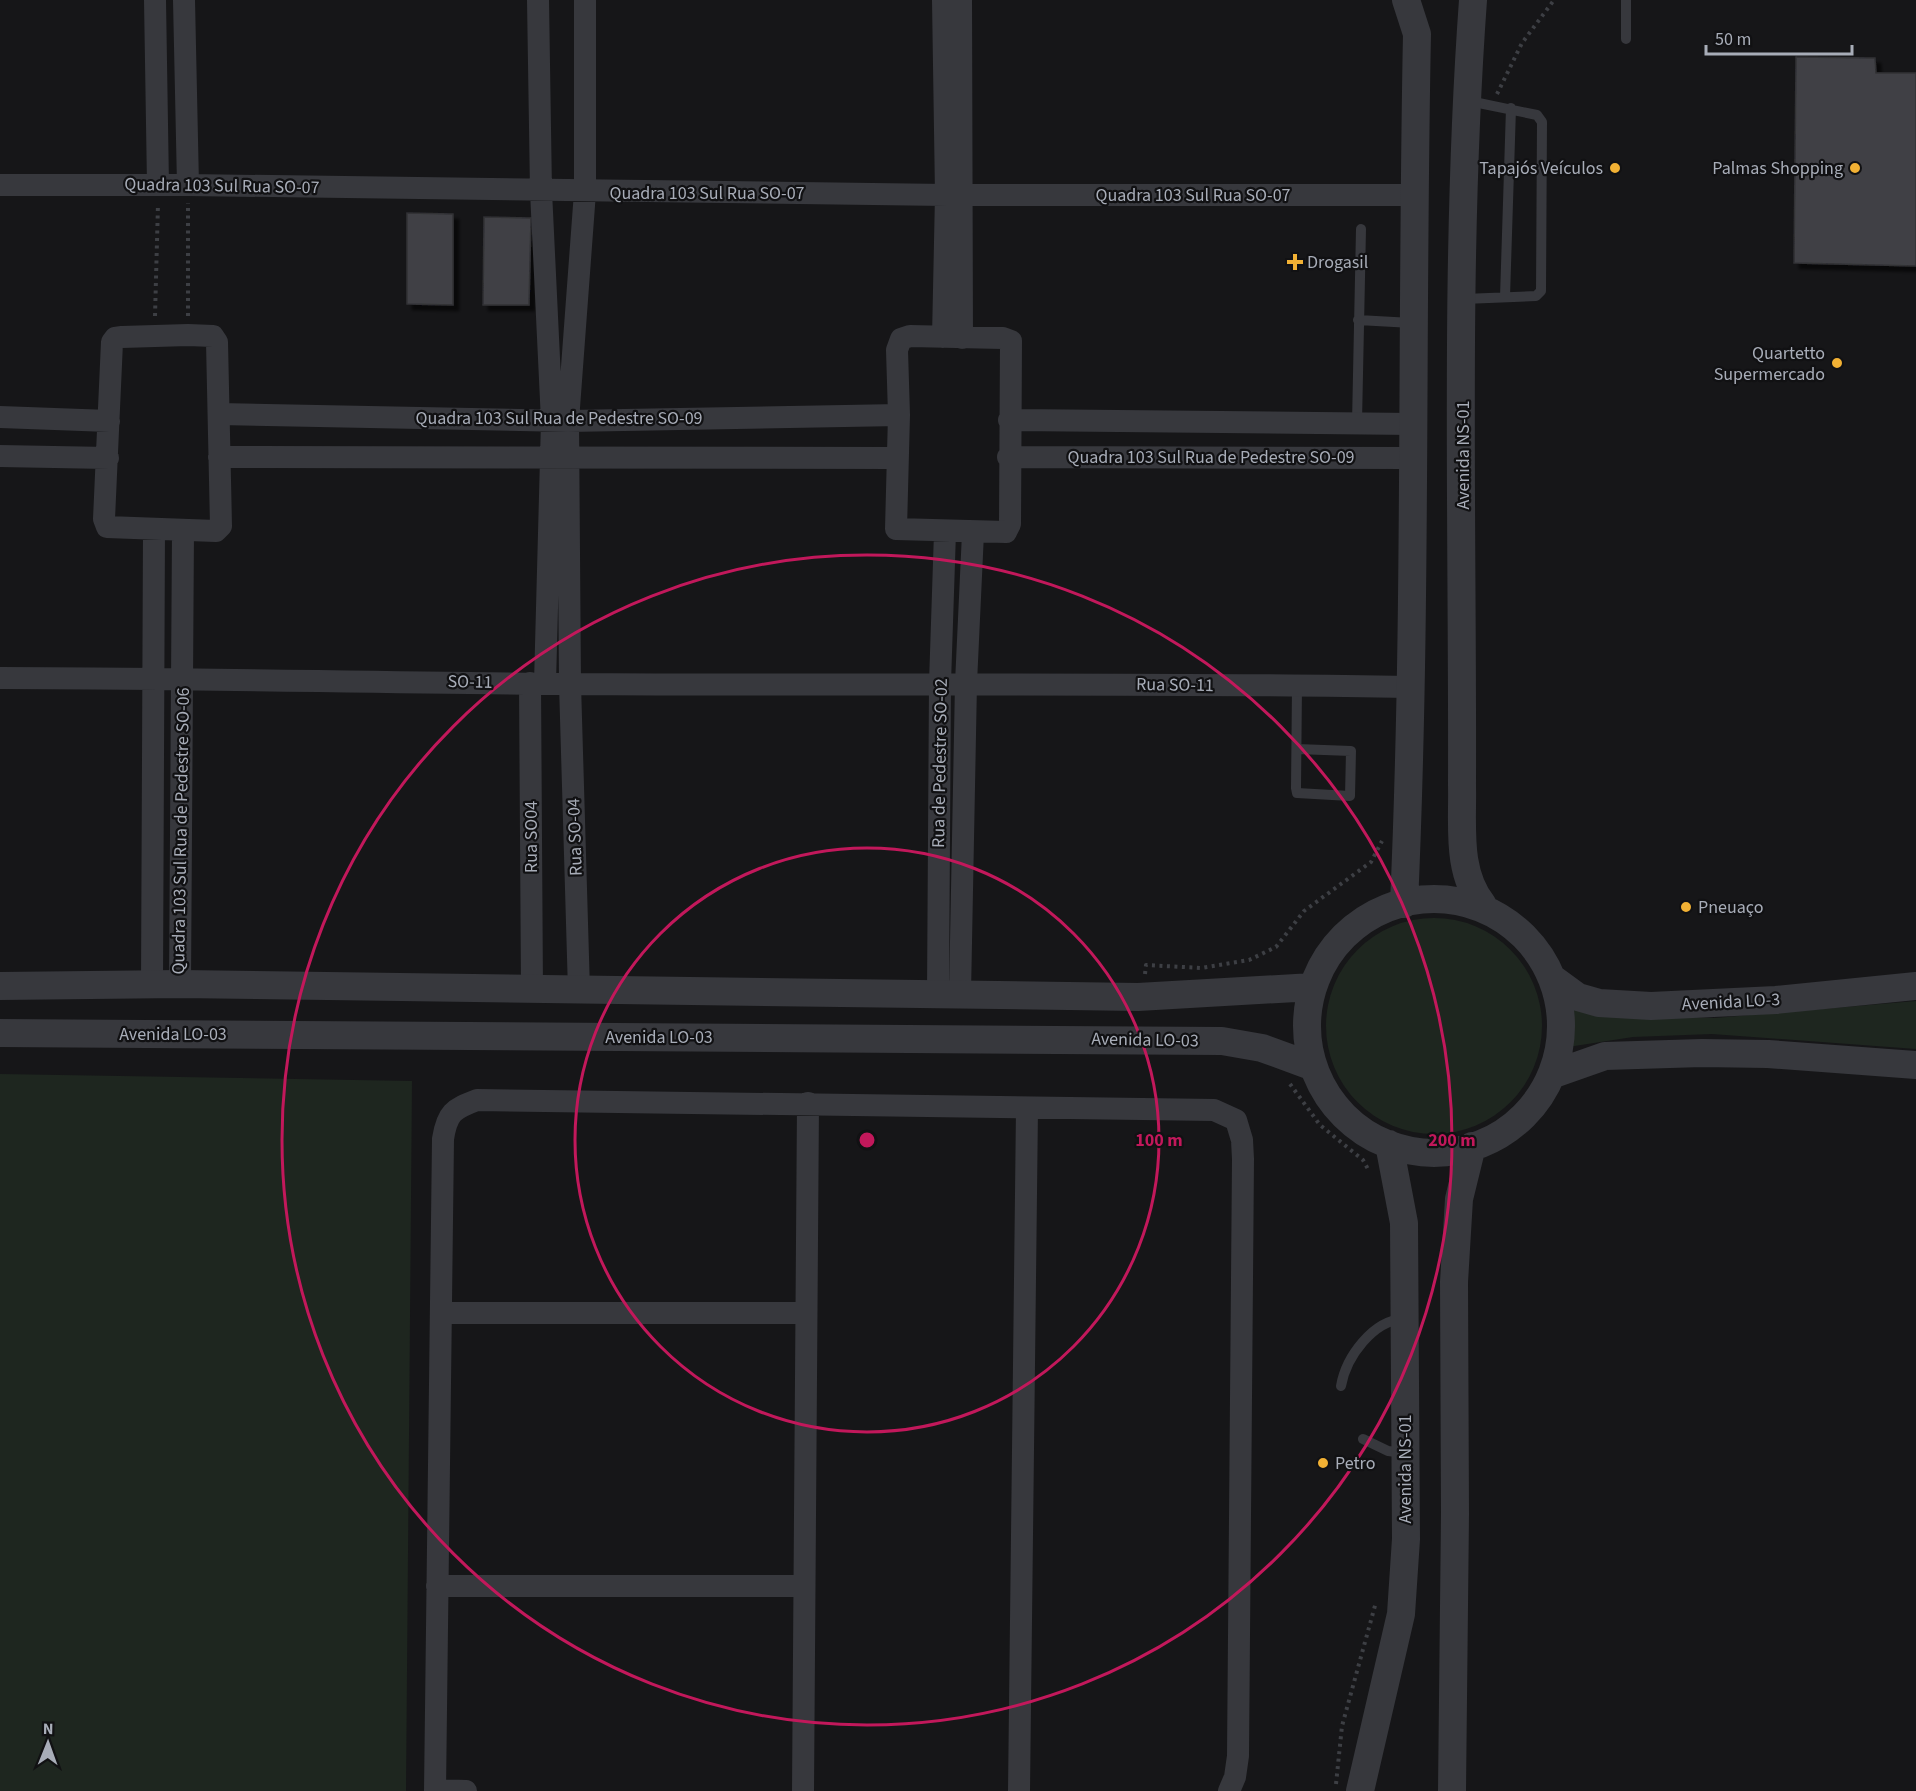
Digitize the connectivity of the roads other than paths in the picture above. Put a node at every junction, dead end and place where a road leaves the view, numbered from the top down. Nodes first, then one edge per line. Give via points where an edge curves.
1 (155, 0) edge
2 (184, 0) edge
3 (538, 0) edge
4 (585, 0) edge
5 (943, 0) edge
6 (961, 0) edge
7 (1406, 0) edge
8 (1473, 0) edge
9 (1626, 0) edge
10 (1626, 39) dead end
11 (1479, 103) junction
12 (1511, 108) junction
13 (0, 185) edge
14 (158, 185) junction
15 (188, 185) junction
16 (541, 191) junction
17 (585, 192) junction
18 (955, 195) junction
19 (1415, 195) junction
20 (1361, 229) dead end
21 (1505, 297) junction
22 (1463, 299) junction
23 (1358, 320) junction
24 (1412, 323) junction
25 (952, 337) junction
26 (219, 414) junction
27 (899, 415) junction
28 (0, 417) edge
29 (1009, 420) junction
30 (109, 421) junction
31 (560, 421) junction
32 (1357, 423) junction
33 (1413, 424) junction
34 (0, 456) edge
35 (219, 456) junction
36 (560, 456) junction
37 (1008, 457) junction
38 (108, 458) junction
39 (897, 458) junction
40 (1413, 458) junction
41 (154, 530) junction
42 (183, 531) junction
43 (945, 532) junction
44 (973, 533) junction
45 (182, 677) junction
46 (0, 678) edge
47 (152, 678) junction
48 (538, 683) junction
49 (940, 683) junction
50 (966, 683) junction
51 (570, 684) junction
52 (1297, 686) junction
53 (1409, 687) junction
54 (1297, 748) junction
55 (1404, 904) junction
56 (1483, 905) junction
57 (1552, 978) junction
58 (152, 984) junction
59 (180, 984) junction
60 (0, 986) edge
61 (1313, 987) junction
62 (1916, 987) edge
63 (532, 991) junction
64 (579, 991) junction
65 (949, 994) junction
66 (0, 1033) edge
67 (1916, 1065) edge
68 (1314, 1067) junction
69 (1551, 1075) junction
70 (808, 1103) junction
71 (1028, 1108) junction
72 (1389, 1144) junction
73 (1472, 1146) junction
74 (441, 1313) junction
75 (806, 1313) junction
76 (1404, 1319) junction
77 (1341, 1386) dead end
78 (1363, 1439) dead end
79 (1405, 1453) junction
80 (437, 1586) junction
81 (803, 1586) junction
82 (435, 1791) edge
83 (466, 1791) edge
84 (803, 1791) edge
85 (1019, 1791) edge
86 (1229, 1791) edge
87 (1360, 1791) edge
88 (1452, 1791) edge

1 - 14 street
2 - 15 street
3 - 16 street
4 - 17 street
5 - 18 street
6 - 18 street
7 - 19 street via 1417,34
8 - 11 street, Avenida NS-01
9 - 10 lane
11 - 12 lane
11 - 22 street, Avenida NS-01
12 - 21 lane
12 - 21 lane via 1536,115 1542,122 1541,291 1536,296
13 - 14 street, Quadra 103 Sul Rua SO-07
14 - 15 street, Quadra 103 Sul Rua SO-07
15 - 16 street, Quadra 103 Sul Rua SO-07
16 - 17 street, Quadra 103 Sul Rua SO-07
16 - 31 street
17 - 18 street, Quadra 103 Sul Rua SO-07
17 - 31 street
18 - 19 street, Quadra 103 Sul Rua SO-07
18 - 25 street
19 - 24 street
20 - 23 lane
21 - 22 lane
22 - 56 street, Avenida NS-01 via 1464,858 1472,892
23 - 24 lane
23 - 32 lane
24 - 33 street
25 - 27 street via 907,336 898,345
25 - 29 street via 1011,341
26 - 30 street via 217,339 188,335 122,337 112,342
26 - 31 street, Quadra 103 Sul Rua de Pedestre SO-09
26 - 35 street
27 - 31 street, Quadra 103 Sul Rua de Pedestre SO-09
27 - 39 street
28 - 30 street
29 - 32 street, Quadra 103 Sul Rua de Pedestre SO-09
29 - 37 street
30 - 38 street
31 - 36 street
32 - 33 street, Quadra 103 Sul Rua de Pedestre SO-09
33 - 40 street
34 - 38 street
35 - 36 street, Quadra 103 Sul Rua de Pedestre SO-09
35 - 42 street via 220,528
36 - 39 street, Quadra 103 Sul Rua de Pedestre SO-09
36 - 48 street, Rua SO04
36 - 51 street, Rua SO-04
37 - 40 street, Quadra 103 Sul Rua de Pedestre SO-09
37 - 44 street via 1008,530 1000,534
38 - 41 street via 105,526
39 - 43 street via 896,529
40 - 53 street
41 - 42 street
41 - 47 street, Quadra 103 Sul Rua de Pedestre SO-06
42 - 45 street, Quadra 103 Sul Rua de Pedestre SO-06
43 - 44 street
43 - 49 street, Rua de Pedestre SO-02
44 - 50 street, Rua de Pedestre SO-02
45 - 47 street, SO-11
45 - 48 street, SO-11
45 - 59 street, Quadra 103 Sul Rua de Pedestre SO-06
46 - 47 street, SO-11
47 - 58 street, Quadra 103 Sul Rua de Pedestre SO-06
48 - 51 street, SO-11
48 - 63 street, Rua SO04
49 - 50 street, Rua SO-11
49 - 51 street, SO-11
49 - 65 street, Rua de Pedestre SO-02
50 - 52 street, Rua SO-11
50 - 65 street, Rua de Pedestre SO-02
51 - 64 street, Rua SO-04
52 - 53 street, Rua SO-11
52 - 54 lane
53 - 55 street
54 - 54 lane via 1297,794 1350,796 1351,751
55 - 56 street via 1419,899
55 - 61 street via 1379,911 1345,934 1320,966
56 - 57 street via 1530,943
57 - 62 street, Avenida LO-3 via 1578,997 1599,1004 1651,1006
57 - 69 street via 1560,1010 1560,1043
58 - 59 street
58 - 60 street
59 - 63 street
61 - 65 street via 1144,996
61 - 68 street via 1307,1005 1307,1046
63 - 64 street
64 - 65 street
66 - 68 street, Avenida LO-03 via 1222,1041 1262,1048
67 - 69 street via 1702,1053 1605,1056
68 - 72 street via 1320,1085 1345,1118
69 - 73 street via 1530,1110 1498,1136
70 - 71 street
70 - 74 street via 477,1100 454,1109 443,1139
70 - 75 street
71 - 85 street
71 - 86 street via 1214,1110 1236,1120 1240,1131 1243,1171 1239,1756
72 - 73 street via 1418,1152
72 - 76 street, Avenida NS-01 via 1404,1223
73 - 88 street via 1459,1199 1454,1282
74 - 75 street
74 - 80 street
75 - 81 street
76 - 77 lane via 1383,1323 1368,1337 1348,1364
76 - 79 street, Avenida NS-01
78 - 79 lane via 1388,1451
79 - 87 street, Avenida NS-01 via 1406,1539 1401,1614
80 - 81 street
80 - 82 street
81 - 84 street
82 - 83 street

